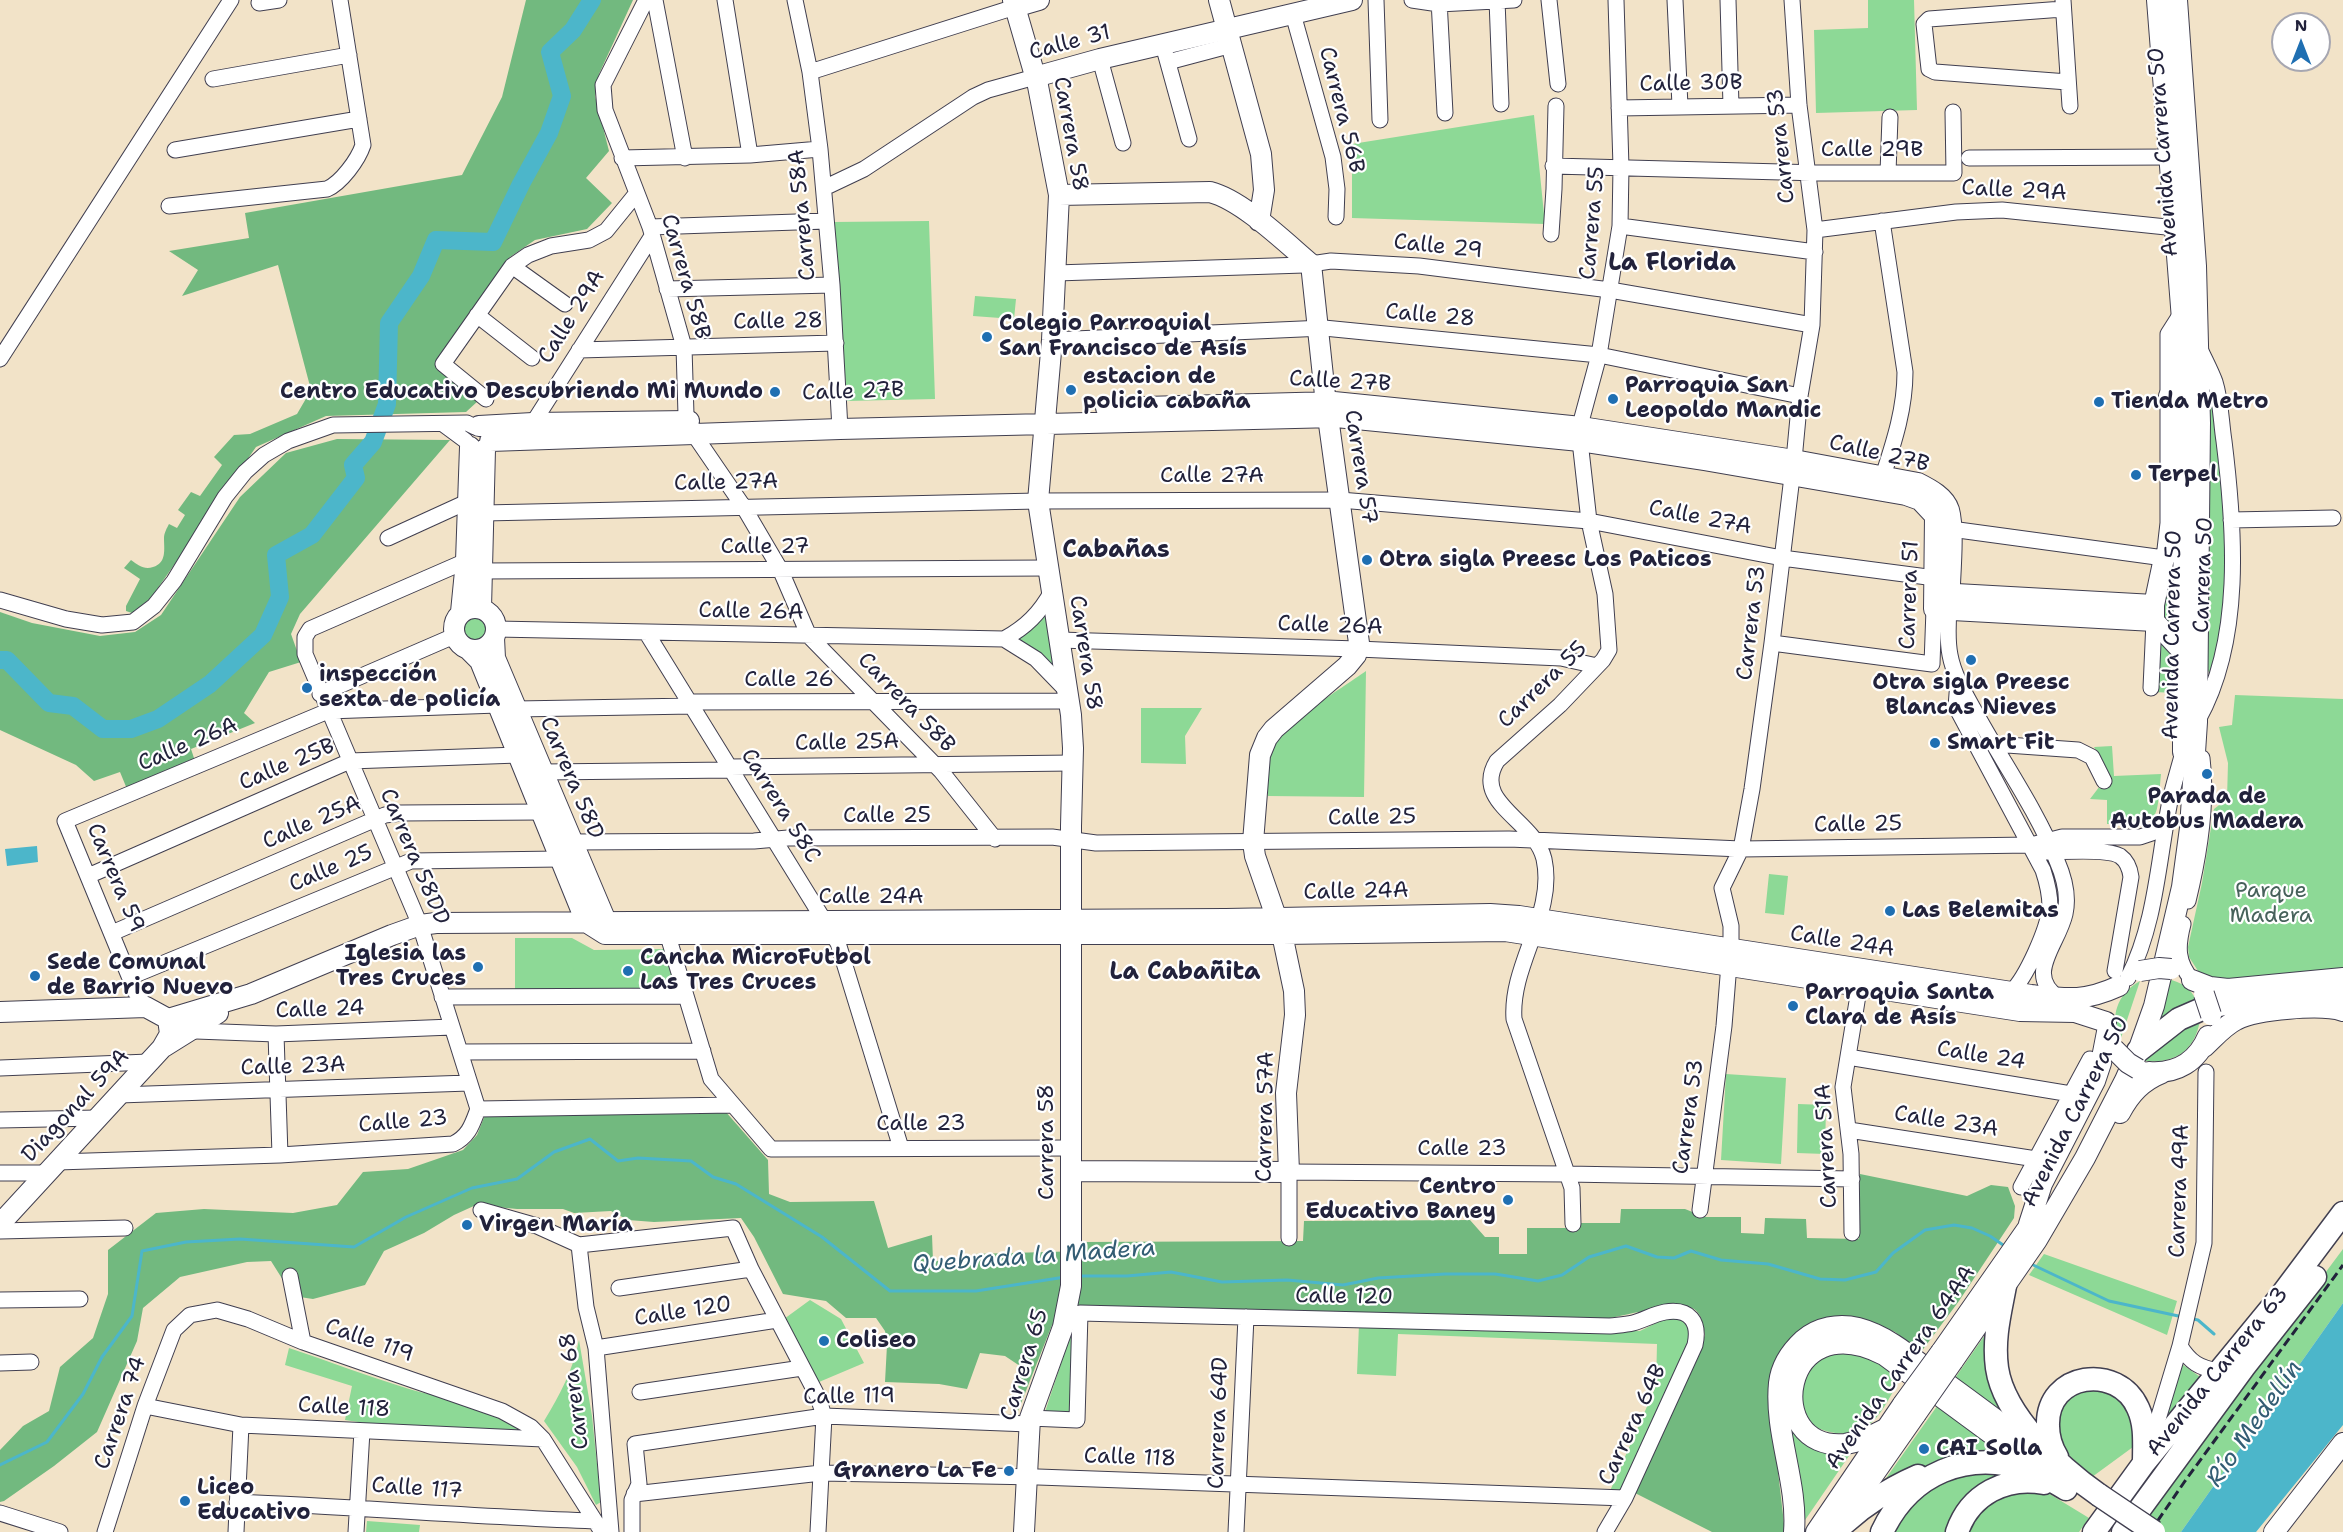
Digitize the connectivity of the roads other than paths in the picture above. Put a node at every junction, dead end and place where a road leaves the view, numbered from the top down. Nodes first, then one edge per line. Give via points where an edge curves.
1 (231, 0) edge
2 (279, 0) edge
3 (340, 0) edge
4 (646, 0) edge
5 (655, 0) edge
6 (725, 0) edge
7 (795, 0) edge
8 (1039, 0) edge
9 (1219, 0) edge
10 (1352, 0) edge
11 (1376, 0) edge
12 (1412, 0) edge
13 (1514, 0) edge
14 (1550, 0) edge
15 (1616, 0) edge
16 (1675, 0) edge
17 (1728, 0) edge
18 (1792, 0) edge
19 (2157, 0) edge
20 (2177, 0) edge
21 (1497, 1) edge
22 (1439, 2) edge
23 (259, 3) dead end
24 (1014, 3) edge
25 (2063, 5) edge
26 (1293, 14) junction
27 (1230, 37) junction
28 (1165, 53) junction
29 (349, 55) junction
30 (1100, 59) junction
31 (810, 72) junction
32 (1035, 77) junction
33 (213, 79) dead end
34 (2068, 82) junction
35 (1558, 84) dead end
36 (1502, 104) dead end
37 (1799, 105) junction
38 (1556, 106) dead end
39 (1680, 106) junction
40 (1731, 106) junction
41 (2070, 106) dead end
42 (1619, 108) junction
43 (1953, 112) dead end
44 (1444, 113) dead end
45 (1890, 117) dead end
46 (359, 118) junction
47 (1380, 120) dead end
48 (1189, 139) dead end
49 (1123, 143) dead end
50 (820, 149) junction
51 (175, 150) dead end
52 (750, 155) junction
53 (2170, 157) junction
54 (622, 158) junction
55 (685, 158) junction
56 (1969, 158) dead end
57 (1553, 166) junction
58 (1622, 167) junction
59 (1806, 172) junction
60 (1888, 173) junction
61 (824, 188) junction
62 (636, 194) junction
63 (1059, 195) junction
64 (169, 206) dead end
65 (1336, 217) dead end
66 (826, 221) junction
67 (1259, 221) junction
68 (1882, 221) junction
69 (1620, 226) junction
70 (2176, 228) junction
71 (1815, 230) junction
72 (651, 231) junction
73 (1551, 234) dead end
74 (1815, 252) junction
75 (1311, 264) junction
76 (512, 266) junction
77 (1056, 273) junction
78 (832, 285) junction
79 (667, 289) junction
80 (1610, 290) junction
81 (565, 304) dead end
82 (2182, 312) junction
83 (477, 315) junction
84 (1812, 325) junction
85 (1318, 328) junction
86 (1052, 340) junction
87 (836, 343) junction
88 (2191, 344) junction
89 (684, 347) junction
90 (579, 350) junction
91 (1599, 355) junction
92 (532, 358) dead end
93 (0, 359) edge
94 (2184, 369) junction
95 (1800, 396) junction
96 (2169, 396) junction
97 (486, 399) dead end
98 (1327, 410) junction
99 (1045, 417) junction
100 (533, 423) junction
101 (840, 423) junction
102 (691, 427) junction
103 (1581, 434) junction
104 (478, 439) junction
105 (1793, 468) junction
106 (1883, 476) junction
107 (1340, 500) junction
108 (1038, 501) junction
109 (743, 506) junction
110 (476, 507) junction
111 (2332, 518) dead end
112 (2231, 520) junction
113 (1589, 521) junction
114 (2184, 527) junction
115 (1944, 529) junction
116 (388, 538) dead end
117 (1782, 558) junction
118 (2163, 558) junction
119 (474, 566) junction
120 (1048, 568) junction
121 (780, 569) junction
122 (1052, 591) junction
123 (1940, 596) junction
124 (0, 600) edge
125 (481, 608) junction
126 (461, 612) junction
127 (2154, 613) junction
128 (646, 632) junction
129 (495, 634) junction
130 (454, 636) junction
131 (809, 636) junction
132 (1004, 639) junction
133 (1059, 640) junction
134 (1772, 643) junction
135 (1358, 649) junction
136 (469, 650) junction
137 (2183, 652) junction
138 (1597, 666) junction
139 (1958, 681) junction
140 (2151, 688) dead end
141 (320, 694) junction
142 (1068, 696) junction
143 (875, 702) junction
144 (691, 704) junction
145 (507, 707) junction
146 (328, 711) junction
147 (2197, 722) junction
148 (1993, 744) junction
149 (518, 755) junction
150 (2182, 756) junction
151 (350, 761) junction
152 (1073, 763) junction
153 (936, 765) junction
154 (731, 768) junction
155 (543, 772) junction
156 (2104, 781) dead end
157 (541, 812) junction
158 (65, 821) joint
159 (375, 821) junction
160 (2167, 821) junction
161 (995, 838) junction
162 (775, 839) junction
163 (1071, 840) junction
164 (1536, 840) junction
165 (1253, 842) junction
166 (573, 843) junction
167 (2071, 845) junction
168 (2051, 846) junction
169 (1741, 849) junction
170 (2033, 849) junction
171 (560, 859) junction
172 (396, 866) junction
173 (88, 876) junction
174 (586, 922) junction
175 (420, 925) junction
176 (1280, 926) junction
177 (1535, 926) junction
178 (1071, 927) junction
179 (830, 928) junction
180 (609, 929) junction
181 (112, 933) junction
182 (668, 936) junction
183 (1730, 957) junction
184 (130, 977) junction
185 (1861, 977) junction
186 (2125, 977) junction
187 (2343, 978) edge
188 (2198, 987) junction
189 (2343, 992) edge
190 (2011, 993) junction
191 (251, 994) junction
192 (686, 996) junction
193 (442, 997) junction
194 (2059, 998) junction
195 (146, 1007) junction
196 (205, 1009) junction
197 (2343, 1011) edge
198 (0, 1012) edge
199 (168, 1019) junction
200 (452, 1027) junction
201 (190, 1029) junction
202 (276, 1034) junction
203 (2109, 1034) junction
204 (2204, 1047) junction
205 (703, 1051) junction
206 (460, 1052) junction
207 (156, 1055) junction
208 (1848, 1057) junction
209 (2090, 1059) dead end
210 (2138, 1060) junction
211 (0, 1068) edge
212 (2206, 1072) dead end
213 (2162, 1073) junction
214 (469, 1083) junction
215 (277, 1090) junction
216 (2071, 1094) junction
217 (119, 1095) junction
218 (734, 1105) junction
219 (478, 1109) junction
220 (97, 1118) junction
221 (0, 1120) edge
222 (1849, 1130) junction
223 (901, 1148) junction
224 (1071, 1148) junction
225 (280, 1155) junction
226 (2036, 1159) junction
227 (52, 1167) junction
228 (1071, 1171) junction
229 (1288, 1172) junction
230 (0, 1173) edge
231 (1567, 1174) junction
232 (1702, 1177) junction
233 (1852, 1179) junction
234 (2020, 1187) dead end
235 (481, 1210) dead end
236 (1700, 1210) dead end
237 (2343, 1213) edge
238 (0, 1224) edge
239 (1573, 1224) dead end
240 (125, 1228) dead end
241 (0, 1231) edge
242 (1852, 1233) dead end
243 (2032, 1236) junction
244 (1289, 1238) dead end
245 (2343, 1240) edge
246 (579, 1245) junction
247 (1071, 1248) joint
248 (751, 1269) junction
249 (2008, 1274) junction
250 (290, 1276) dead end
251 (619, 1288) dead end
252 (80, 1299) dead end
253 (0, 1300) edge
254 (190, 1315) joint
255 (1246, 1317) junction
256 (777, 1320) junction
257 (1697, 1335) joint
258 (303, 1342) junction
259 (2180, 1346) junction
260 (596, 1348) junction
261 (31, 1362) dead end
262 (0, 1363) edge
263 (802, 1368) junction
264 (2218, 1371) junction
265 (640, 1392) dead end
266 (145, 1406) junction
267 (1910, 1409) junction
268 (824, 1416) junction
269 (1077, 1420) joint
270 (1029, 1421) junction
271 (242, 1425) junction
272 (1887, 1428) junction
273 (362, 1431) junction
274 (543, 1439) junction
275 (2343, 1443) edge
276 (1967, 1463) junction
277 (2144, 1463) junction
278 (821, 1473) junction
279 (1027, 1477) junction
280 (2070, 1483) junction
281 (1239, 1484) junction
282 (634, 1494) junction
283 (1625, 1498) junction
284 (2096, 1501) junction
285 (237, 1502) junction
286 (357, 1508) junction
287 (0, 1513) edge
288 (598, 1526) edge
289 (60, 1532) edge
290 (105, 1532) edge
291 (236, 1532) edge
292 (356, 1532) edge
293 (611, 1532) edge
294 (632, 1532) edge
295 (818, 1532) edge
296 (1024, 1532) edge
297 (1236, 1532) edge
298 (1605, 1532) edge
299 (1794, 1532) edge
300 (1816, 1532) edge
301 (1835, 1532) edge
302 (1882, 1532) edge
303 (1957, 1532) edge
304 (2094, 1532) edge
305 (2123, 1532) edge
306 (2129, 1532) edge
307 (2154, 1532) edge
308 (2274, 1532) edge

1 - 93 street
2 - 23 street
3 - 29 street
4 - 54 street, Carrera 58B via 603,85 605,110
5 - 55 street
6 - 52 street
7 - 31 street, Carrera 58A
8 - 24 main road
9 - 27 main road
10 - 26 main road, Calle 31
11 - 47 street
12 - 22 street
13 - 21 street
14 - 35 street
15 - 42 street, Carrera 55
16 - 39 street
17 - 40 street
18 - 37 street, Carrera 53
19 - 53 main road, Avenida Carrera 50
20 - 88 main road, Avenida Carrera 50 via 2196,266
21 - 22 street
21 - 36 street
22 - 44 street
24 - 31 street
24 - 32 main road, Carrera 58
25 - 34 street
25 - 34 street via 1929,19 1924,24 1929,69 1935,72
26 - 27 main road, Calle 31
26 - 65 street, Carrera 56B via 1333,157
27 - 28 main road, Calle 31
27 - 67 main road via 1261,154 1264,190
28 - 30 main road, Calle 31
28 - 48 street
29 - 33 street
29 - 46 street
30 - 32 main road, Calle 31
30 - 49 street
31 - 50 street, Carrera 58A
32 - 61 street, Calle 31 via 988,90 864,169
32 - 63 main road, Carrera 58
34 - 41 street
37 - 40 street, Calle 30B
37 - 59 street, Carrera 53
38 - 57 street
39 - 40 street, Calle 30B
39 - 42 street, Calle 30B
42 - 58 street, Carrera 55
43 - 60 street, Calle 29B via 1954,173
45 - 60 street
46 - 51 street
46 - 64 street via 363,146 333,187
50 - 52 street
50 - 61 street, Carrera 58A
52 - 55 street
53 - 56 street
53 - 70 main road, Avenida Carrera 50
54 - 55 street
54 - 62 street, Carrera 58B
57 - 58 street, Calle 29B
57 - 73 street
58 - 59 street, Calle 29B
58 - 69 street, Carrera 55
59 - 60 street, Calle 29B
59 - 71 street, Carrera 53
61 - 66 street, Carrera 58A
62 - 72 street, Carrera 58B
62 - 76 street via 606,231 589,240 551,246
63 - 67 main road via 1210,192
63 - 77 main road, Carrera 58
66 - 72 street
66 - 78 street, Carrera 58A
67 - 75 main road
68 - 70 street, Calle 29A via 2002,210
68 - 71 street, Calle 29A
68 - 106 street via 1905,372 1900,422
69 - 74 street
69 - 80 street, Carrera 55
70 - 82 main road, Avenida Carrera 50
71 - 74 street, Carrera 53
72 - 79 street, Carrera 58B
72 - 90 street, Calle 29A
74 - 84 street, Carrera 53
75 - 77 street, Calle 29
75 - 80 street, Calle 29 via 1331,261 1419,266
75 - 85 main road, Carrera 57
76 - 81 street
76 - 83 street
77 - 86 main road, Carrera 58
78 - 79 street
78 - 87 street, Carrera 58A
79 - 89 street, Carrera 58B
80 - 84 street, Calle 29
80 - 91 street, Carrera 55
82 - 88 main road, Avenida Carrera 50
82 - 96 street, Carrera 50 via 2168,334
83 - 92 street
83 - 97 street via 443,363
84 - 95 street, Carrera 53
85 - 86 street, Calle 28
85 - 91 street, Calle 28
85 - 98 main road, Carrera 57
86 - 99 main road, Carrera 58
87 - 89 street, Calle 28
87 - 101 street, Carrera 58A
88 - 94 main road, Avenida Carrera 50
88 - 112 street, Carrera 50 via 2217,391
88 - 147 main road, Avenida Carrera 50 via 2200,435
89 - 90 street, Calle 28
89 - 102 street, Carrera 58B via 686,415
90 - 100 street, Calle 29A
91 - 95 street, Calle 28
91 - 103 street, Carrera 55
94 - 96 main road
94 - 114 main road, Avenida Carrera 50
95 - 105 street, Carrera 53
96 - 118 street, Carrera 50 via 2168,523
98 - 99 main road, Calle 27B
98 - 103 main road, Calle 27B
98 - 107 main road, Carrera 57
99 - 101 main road, Calle 27B
99 - 108 main road, Carrera 58
100 - 102 main road, Calle 27B
100 - 104 main road, Calle 27B
101 - 102 main road, Calle 27B
102 - 104 main road, Calle 27B
102 - 109 street, Carrera 58B
103 - 105 main road, Calle 27B
103 - 113 street, Carrera 55
104 - 110 main road
104 - 124 street, Calle 27B via 467,423 333,425 288,441 264,454 245,472 225,497 174,581 154,606 133,622 102,625
105 - 106 main road, Calle 27B
105 - 115 main road, Calle 27B via 1920,500
105 - 117 street, Carrera 53
106 - 115 main road, Calle 27B via 1918,483 1936,493 1949,510
107 - 108 street, Calle 27A
107 - 113 street, Calle 27A
107 - 135 main road, Carrera 57
108 - 109 street, Calle 27A
108 - 120 main road, Carrera 58
109 - 110 street, Calle 27A
109 - 121 street, Carrera 58B
110 - 116 street, Calle 27A
110 - 119 main road
111 - 112 street
112 - 147 street, Carrera 50 via 2231,584 2225,644 2212,692
113 - 117 street, Calle 27A
113 - 138 street, Carrera 55 via 1605,594 1610,643
114 - 118 main road
114 - 137 main road, Avenida Carrera 50
115 - 118 street
115 - 123 main road, Carrera 51
117 - 123 street, Calle 27A
117 - 134 street, Carrera 53
118 - 127 main road, Carrera 50
119 - 121 street, Calle 27
119 - 125 main road
119 - 126 main road
119 - 141 street, Calle 27 via 310,629 305,637 305,654
120 - 121 street, Calle 27
120 - 122 main road, Carrera 58
121 - 131 street, Carrera 58B
122 - 132 street via 1036,616
122 - 133 main road, Carrera 58
123 - 127 main road, Calle 27A
123 - 134 street, Carrera 51 via 1932,664
123 - 139 street, Carrera 51
125 - 126 main road
125 - 129 main road via 494,618
126 - 130 main road via 455,620
127 - 137 main road, Carrera 50
127 - 140 street, Carrera 50
128 - 129 street, Calle 26A
128 - 131 street, Calle 26A
128 - 144 street, Carrera 58C
129 - 136 main road via 482,649
129 - 145 main road, Carrera 58D via 495,658
130 - 136 main road
130 - 141 street
131 - 132 street, Calle 26A
131 - 143 street, Carrera 58B
132 - 142 street via 1036,659
133 - 135 street, Calle 26A
133 - 142 main road, Carrera 58
134 - 169 street, Carrera 53
135 - 138 street, Calle 26A via 1561,658
135 - 165 main road, Carrera 57A via 1347,666 1281,721 1267,738 1260,755
136 - 145 main road, Carrera 58D
137 - 150 main road, Avenida Carrera 50
138 - 164 street, Carrera 55 via 1560,705 1504,753 1491,770 1491,791
139 - 148 street, Carrera 51
139 - 170 street, Carrera 51 via 1956,708
141 - 146 street, Carrera 58DD
142 - 143 street, Calle 26
142 - 152 main road, Carrera 58
143 - 144 street, Calle 26
143 - 153 street, Carrera 58B
144 - 145 street, Calle 26
144 - 154 street, Carrera 58C
145 - 146 street, Calle 26
145 - 149 main road, Carrera 58D
145 - 155 main road, Carrera 58D
146 - 151 street, Carrera 58DD
146 - 158 street, Calle 26A
147 - 188 street via 2203,799 2193,880 2178,947 2182,965
147 - 210 main road, Avenida Carrera 50 via 2182,887
148 - 156 street via 2078,750 2092,758
148 - 168 street, Carrera 51
149 - 151 street, Calle 25B
149 - 157 main road, Carrera 58D
150 - 160 street
150 - 243 main road, Avenida Carrera 50 via 2171,883 2157,952 2134,1027 2118,1068
151 - 159 street, Carrera 58DD
151 - 173 street, Calle 25B
152 - 153 street, Calle 25A
152 - 163 main road, Carrera 58
153 - 154 street, Calle 25A
153 - 161 street, Carrera 58B
154 - 155 street, Calle 25A
154 - 162 street, Carrera 58C
155 - 166 main road, Carrera 58D
157 - 159 street, Calle 25A via 401,813
157 - 171 main road, Carrera 58D
158 - 173 street, Carrera 59
159 - 172 street, Carrera 58DD
159 - 181 street, Calle 25A
160 - 167 street, Calle 25 via 2140,837
160 - 186 street via 2145,935 2136,962
161 - 162 street, Calle 25
161 - 163 street, Calle 25
162 - 166 street, Calle 25
162 - 179 street, Carrera 58C
163 - 165 street, Calle 25
163 - 178 main road, Carrera 58
164 - 165 street, Calle 25
164 - 169 street, Calle 25
164 - 177 street, Carrera 55 via 1545,870 1543,900
165 - 176 main road, Carrera 57A
166 - 180 main road, Carrera 58D
167 - 168 street, Calle 25
167 - 186 street, Calle 25 via 2120,856 2126,862 2131,877
168 - 170 street, Calle 25
168 - 194 street, Carrera 51 via 2063,880 2066,904 2042,976 2047,989
169 - 170 street, Calle 25
169 - 183 street, Carrera 53 via 1722,888 1731,926
170 - 190 street, Carrera 51 via 2047,885 2049,911 2025,975
171 - 172 street, Calle 25 via 411,861
171 - 174 main road, Carrera 58D
172 - 175 street, Carrera 58DD
172 - 184 street, Calle 25
173 - 181 street, Carrera 59
174 - 175 main road, Calle 24A
174 - 180 main road, Calle 24A via 601,933
175 - 191 main road, Calle 24A
175 - 193 street, Carrera 58DD
176 - 177 main road, Calle 24A via 1483,914
176 - 178 main road, Calle 24A
176 - 229 main road, Carrera 57A via 1295,1001 1286,1093
177 - 183 main road, Calle 24A
177 - 231 street, Carrera 55 via 1515,991 1514,1019
178 - 179 main road, Calle 24A
178 - 224 main road, Carrera 58
179 - 180 main road, Calle 24A
179 - 182 main road, Calle 24A
179 - 223 street, Carrera 58C via 841,948
180 - 182 main road, Calle 24A
181 - 184 street, Carrera 59
182 - 192 street
183 - 185 main road, Calle 24A
183 - 232 street, Carrera 53
184 - 195 street, Carrera 59
185 - 190 main road, Calle 24A
185 - 203 main road, Calle 24A via 2020,1011 2083,1013
185 - 208 street, Carrera 51A
186 - 188 main road, Calle 24A, bridge via 2159,968 2171,969
186 - 194 main road, Calle 24A via 2094,996
186 - 203 main road via 2109,1004
187 - 188 main road via 2228,989
188 - 204 main road, bridge via 2211,1015
189 - 210 highway via 2202,1009 2179,1019
190 - 194 main road, Calle 24A
191 - 196 main road, Calle 24A
191 - 201 main road, Calle 24A
192 - 193 street
192 - 205 street
193 - 200 street, Carrera 58DD
195 - 198 main road
195 - 199 main road
196 - 199 main road, Calle 24A
196 - 201 street
197 - 204 main road via 2321,1007 2249,1015 2229,1024
199 - 201 street
199 - 207 main road, Diagonal 59A via 170,1034
200 - 202 street, Calle 24
200 - 206 street, Carrera 58DD
201 - 202 street, Calle 24
201 - 207 main road, Diagonal 59A
202 - 215 street
203 - 210 main road, bridge via 2128,1063
203 - 243 main road via 2095,1081 2042,1184
204 - 213 main road via 2182,1067
205 - 206 street
205 - 218 street via 711,1079
206 - 214 street, Carrera 58DD
207 - 211 street
207 - 217 main road, Diagonal 59A
208 - 216 street, Calle 24
208 - 222 street, Carrera 51A via 1843,1094
209 - 216 street
210 - 213 main road
210 - 243 main road, Avenida Carrera 50 via 2085,1158
212 - 259 street, Carrera 49A via 2204,1243
213 - 243 main road via 2129,1097 2058,1223
214 - 215 street, Calle 23A
214 - 219 street, Carrera 58DD
215 - 217 street, Calle 23A
215 - 225 street
216 - 226 street
217 - 220 main road, Diagonal 59A
218 - 219 street, Calle 23
218 - 223 street, Calle 23 via 771,1149
219 - 225 street, Calle 23 via 470,1131 453,1144
220 - 221 street
220 - 227 main road, Diagonal 59A
222 - 226 street, Calle 23A
222 - 233 street, Carrera 51A
223 - 224 street, Calle 23
224 - 228 main road, Carrera 58
225 - 227 street, Calle 23
226 - 234 street
227 - 230 street, Calle 23
227 - 238 main road, Diagonal 59A
228 - 229 main road, Calle 23
228 - 247 main road, Carrera 58
229 - 231 street, Calle 23
229 - 244 street, Carrera 57A
231 - 232 street, Calle 23
231 - 239 street, Carrera 55 via 1572,1188
232 - 233 street, Calle 23
232 - 236 street, Carrera 53
233 - 242 street, Carrera 51A
235 - 246 street via 537,1226
237 - 264 highway, Avenida Carrera 63
240 - 241 street
243 - 249 main road, Avenida Carrera 64AA
245 - 305 highway, Avenida Carrera 63
246 - 248 street via 733,1228
246 - 260 street, Carrera 68 via 586,1307
247 - 270 main road, Carrera 65 via 1071,1286 1063,1327
248 - 251 street
248 - 256 street
249 - 267 main road, Avenida Carrera 64AA, bridge
249 - 280 highway via 1995,1341 2003,1387 2031,1433
250 - 258 street
252 - 253 street
254 - 258 street, Calle 119 via 217,1310 248,1318
254 - 266 street, Carrera 74 via 174,1330
255 - 257 street, Calle 120 via 1610,1326 1674,1312 1690,1317
255 - 269 street, Calle 120 via 1080,1313
255 - 281 street, Carrera 64D
256 - 260 street, Calle 120
256 - 263 street
257 - 283 street, Carrera 64B
258 - 274 street, Calle 119 via 502,1412 531,1427
259 - 264 street via 2197,1366
259 - 277 street, Carrera 49A
260 - 293 street, Carrera 68
261 - 262 street
263 - 265 street, Calle 119
263 - 268 street
264 - 277 highway, Avenida Carrera 63
266 - 271 street, Calle 118
266 - 290 street, Carrera 74
267 - 272 main road, Avenida Carrera 64AA
267 - 301 main road, Avenida Carrera 64AA
268 - 270 street, Calle 119
268 - 278 street
268 - 282 street, Calle 119 via 635,1444 639,1484
269 - 270 street, Calle 119
270 - 279 main road, Carrera 65
271 - 273 street, Calle 118
271 - 285 street
272 - 280 main road via 1845,1444 1831,1444 1808,1434 1794,1415 1792,1393 1799,1368 1818,1349 1843,1342 1874,1350
272 - 300 main road, Avenida Carrera 64AA
273 - 274 street, Calle 118
273 - 286 street
274 - 288 street, Calle 119
275 - 308 main road
276 - 280 highway via 1997,1462
276 - 301 highway via 1936,1469 1896,1486 1866,1504
276 - 302 highway via 1915,1487 1894,1510
277 - 280 highway via 2142,1419 2130,1395 2103,1380 2071,1383 2050,1404 2048,1419 2053,1450
277 - 304 highway, Avenida Carrera 63
278 - 279 street, Calle 118
278 - 282 street, Calle 118
278 - 295 street
279 - 281 street, Calle 118
279 - 296 main road, Carrera 65
280 - 284 highway
280 - 299 main road via 1889,1342 1859,1328 1833,1326 1818,1330 1796,1347 1787,1357 1779,1381
280 - 303 highway via 2036,1481 1998,1486 1971,1508
281 - 283 street, Calle 118
281 - 297 street, Carrera 64D
282 - 294 street
283 - 298 street, Carrera 64B
284 - 306 highway
284 - 307 highway, bridge
285 - 286 street, Calle 117
285 - 291 street
286 - 288 street, Calle 117
286 - 292 street
287 - 289 street

